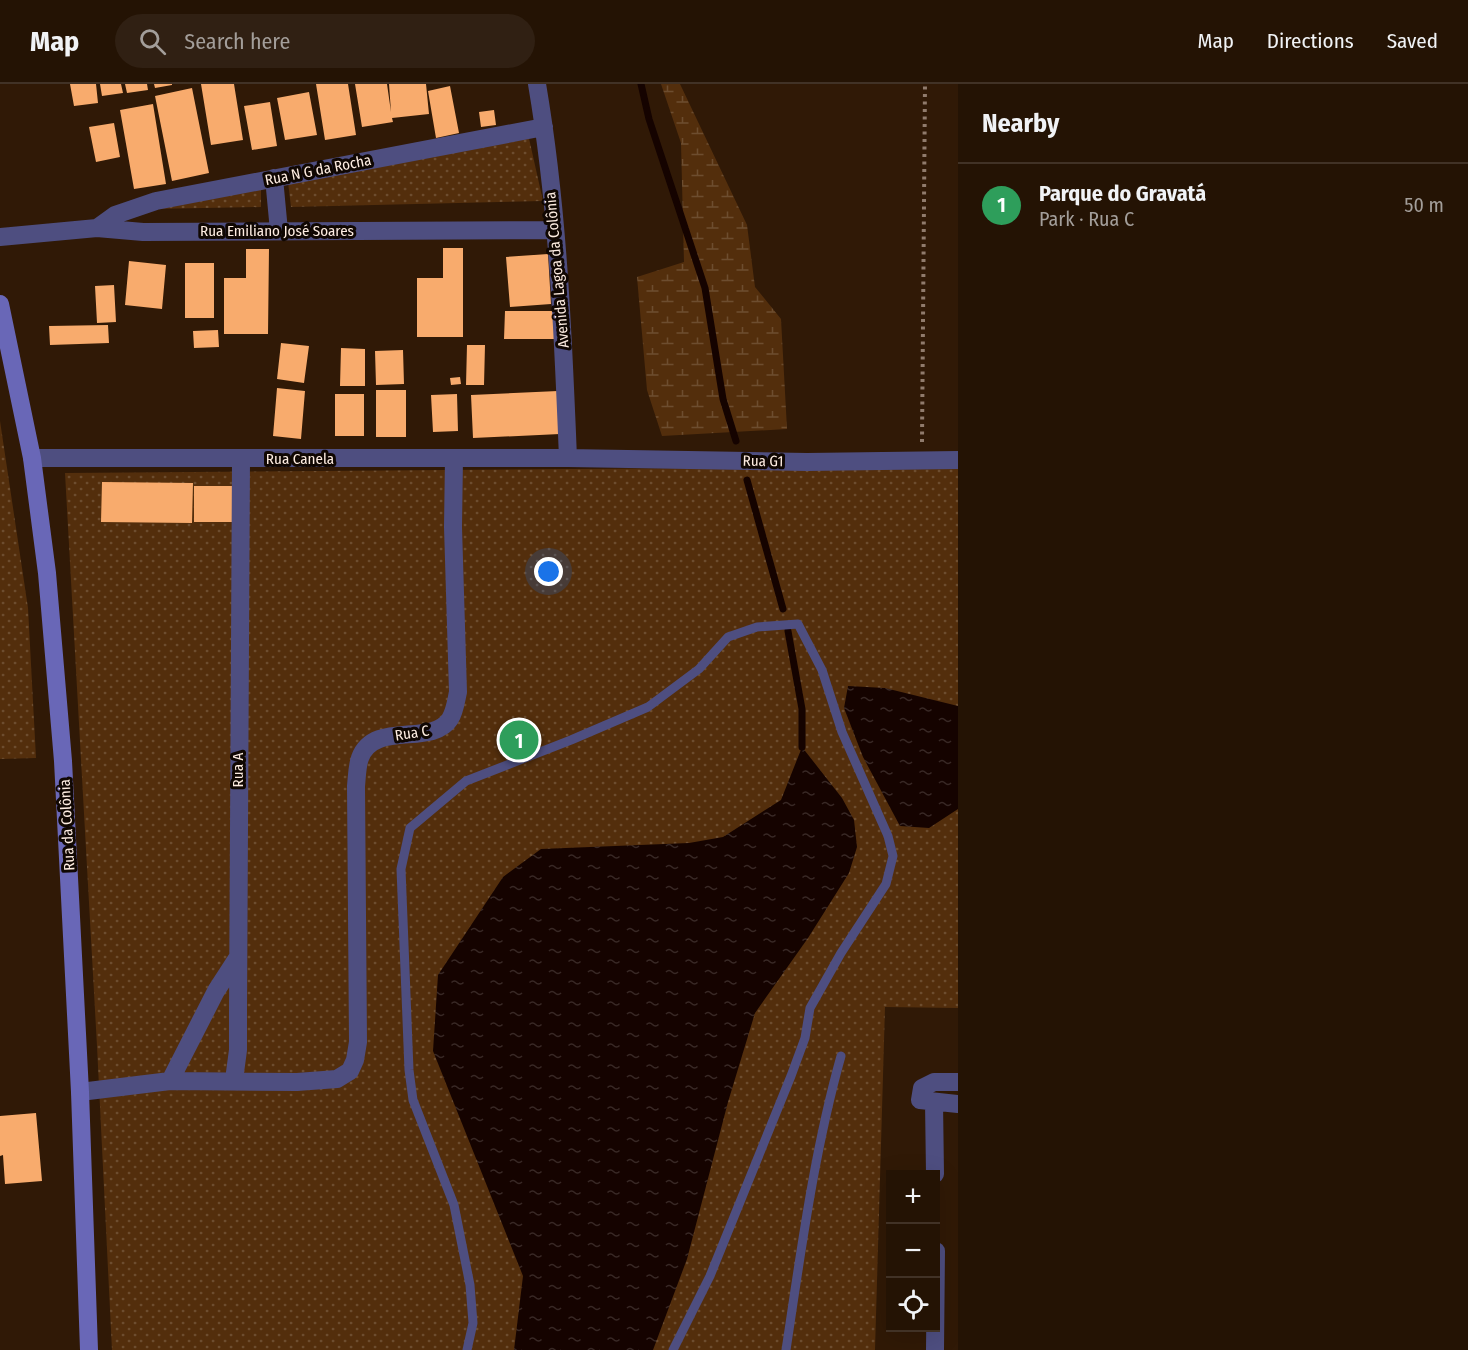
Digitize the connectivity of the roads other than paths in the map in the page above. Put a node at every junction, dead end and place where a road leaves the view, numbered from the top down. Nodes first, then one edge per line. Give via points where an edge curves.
1 (537, 84) edge
2 (544, 127) junction
3 (274, 178) junction
4 (97, 228) junction
5 (555, 230) junction
6 (279, 231) junction
7 (0, 237) edge
8 (0, 304) edge
9 (32, 458) junction
10 (454, 458) junction
11 (568, 458) junction
12 (241, 459) junction
13 (958, 460) edge
14 (238, 957) junction
15 (841, 1056) dead end
16 (234, 1080) junction
17 (170, 1081) junction
18 (958, 1082) edge
19 (80, 1092) junction
20 (928, 1095) junction
21 (958, 1104) edge
22 (935, 1170) edge
23 (936, 1278) edge
24 (89, 1350) edge
25 (467, 1350) edge
26 (673, 1350) edge
27 (786, 1350) edge
28 (935, 1350) edge

1 - 2 street, Avenida Lagoa da Colônia
2 - 3 street, Rua N G da Rocha
2 - 5 street, Avenida Lagoa da Colônia
3 - 4 street, Rua N G da Rocha via 137,207 115,215
3 - 6 street
4 - 6 street, Rua Emiliano José Soares via 143,232
4 - 7 street, Rua Emiliano José Soares
5 - 6 street, Rua Emiliano José Soares
5 - 11 street, Avenida Lagoa da Colônia
8 - 9 main road, Rua da Colônia
9 - 12 street, Rua Canela
9 - 19 main road, Rua da Colônia via 47,573 63,761
10 - 11 street, Rua Canela
10 - 12 street, Rua Canela
10 - 16 street, Rua C via 458,692 455,708 444,725 428,732 375,741 359,759 355,1060 350,1071 337,1078
11 - 13 street, Rua G1
12 - 14 street, Rua A
14 - 16 street, Rua A via 238,1050
14 - 17 street
15 - 27 lane via 805,1224
16 - 17 street
17 - 19 street
18 - 20 street via 934,1082
19 - 24 main road, Rua da Colônia
20 - 21 street
20 - 22 street
23 - 28 street
25 - 26 lane via 473,1323 454,1205 413,1100 409,1070 401,869 410,828 466,781 648,707 699,669 728,637 757,627 798,624 822,670 842,732 893,856 886,884 810,1008 805,1038 791,1076 710,1276

